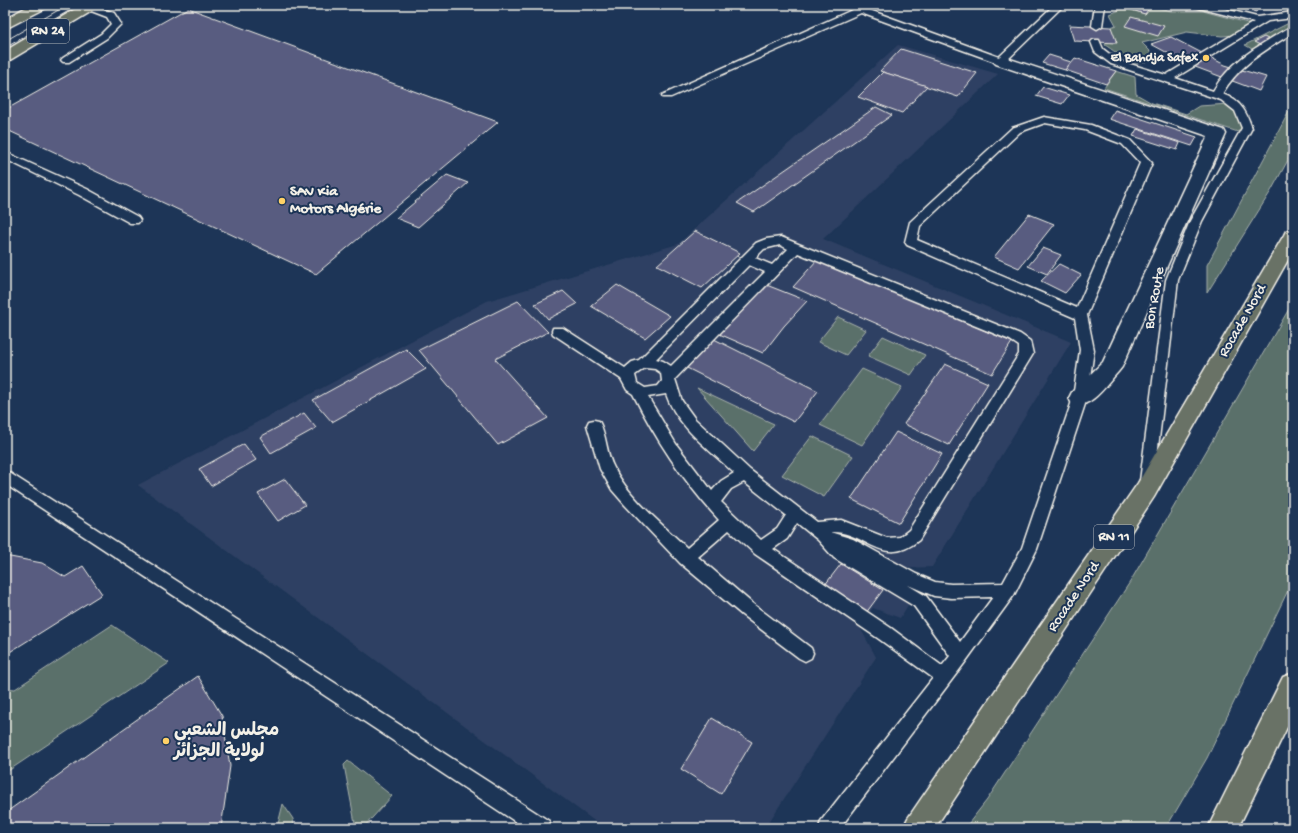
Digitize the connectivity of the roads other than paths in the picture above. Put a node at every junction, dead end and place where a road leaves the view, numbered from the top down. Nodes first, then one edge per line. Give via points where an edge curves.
1 (41, 5) edge
2 (846, 5) edge
3 (1059, 5) edge
4 (1100, 5) edge
5 (1198, 5) edge
6 (90, 6) edge
7 (1293, 8) edge
8 (861, 10) junction
9 (1220, 10) junction
10 (1293, 15) edge
11 (1264, 20) junction
12 (5, 25) edge
13 (1097, 26) dead end
14 (1293, 29) edge
15 (1096, 42) dead end
16 (5, 57) edge
17 (66, 60) dead end
18 (1001, 61) junction
19 (1167, 79) junction
20 (667, 95) dead end
21 (1216, 95) junction
22 (5, 155) edge
23 (134, 220) dead end
24 (1293, 235) edge
25 (797, 247) junction
26 (747, 258) junction
27 (774, 271) junction
28 (1081, 315) junction
29 (558, 331) dead end
30 (644, 362) junction
31 (628, 377) junction
32 (669, 379) junction
33 (638, 391) junction
34 (1080, 398) junction
35 (594, 425) dead end
36 (745, 474) junction
37 (5, 476) edge
38 (1146, 490) junction
39 (712, 501) junction
40 (795, 514) junction
41 (729, 521) junction
42 (818, 532) junction
43 (760, 548) junction
44 (686, 558) junction
45 (1008, 590) junction
46 (805, 653) dead end
47 (960, 656) junction
48 (944, 677) junction
49 (1293, 686) edge
50 (542, 828) edge
51 (828, 828) edge
52 (918, 828) edge
53 (1223, 828) edge

1 - 12 main road, RN 24
2 - 8 lane
3 - 18 lane
4 - 13 lane
5 - 9 lane
6 - 16 main road, RN 24
6 - 17 lane via 111,15 116,24 104,36
7 - 9 lane via 1254,15
8 - 18 lane
8 - 20 lane
9 - 11 lane via 1249,19
10 - 11 lane
11 - 19 lane
14 - 21 lane via 1240,63 1223,82
15 - 19 lane via 1098,50 1114,62
18 - 34 street via 1218,134 1111,367
19 - 21 lane
21 - 38 lane, Bon Route via 1236,106 1247,128 1190,233 1172,280
22 - 23 lane via 83,192
24 - 38 main road, Rocade Nord / RN 11
25 - 26 lane via 781,241 766,243
25 - 27 lane
25 - 42 lane via 1015,336 1027,349 909,541 892,545 833,525
26 - 27 lane
26 - 30 lane
27 - 32 lane via 685,359
28 - 28 lane via 911,242 914,225 937,202 1016,130 1044,120 1087,127 1126,142 1146,163
28 - 34 lane via 1087,350
29 - 31 lane
30 - 31 lane via 633,368
30 - 32 lane via 664,367
31 - 33 lane via 630,385
32 - 33 lane via 666,387 657,392
32 - 36 lane via 676,403 690,424
33 - 39 lane via 657,426
34 - 45 lane via 1029,549
35 - 44 lane via 607,468 619,487
36 - 39 lane via 726,486
36 - 40 lane
37 - 50 lane
38 - 52 main road, Rocade Nord / RN 11
39 - 41 lane
40 - 42 lane
40 - 43 lane via 782,534
41 - 43 lane
41 - 44 lane
42 - 45 lane via 848,544 910,579 934,589
42 - 47 lane via 840,554 920,601
43 - 48 lane
44 - 46 lane via 754,616
45 - 47 lane
47 - 48 lane
48 - 51 lane
49 - 53 main road

